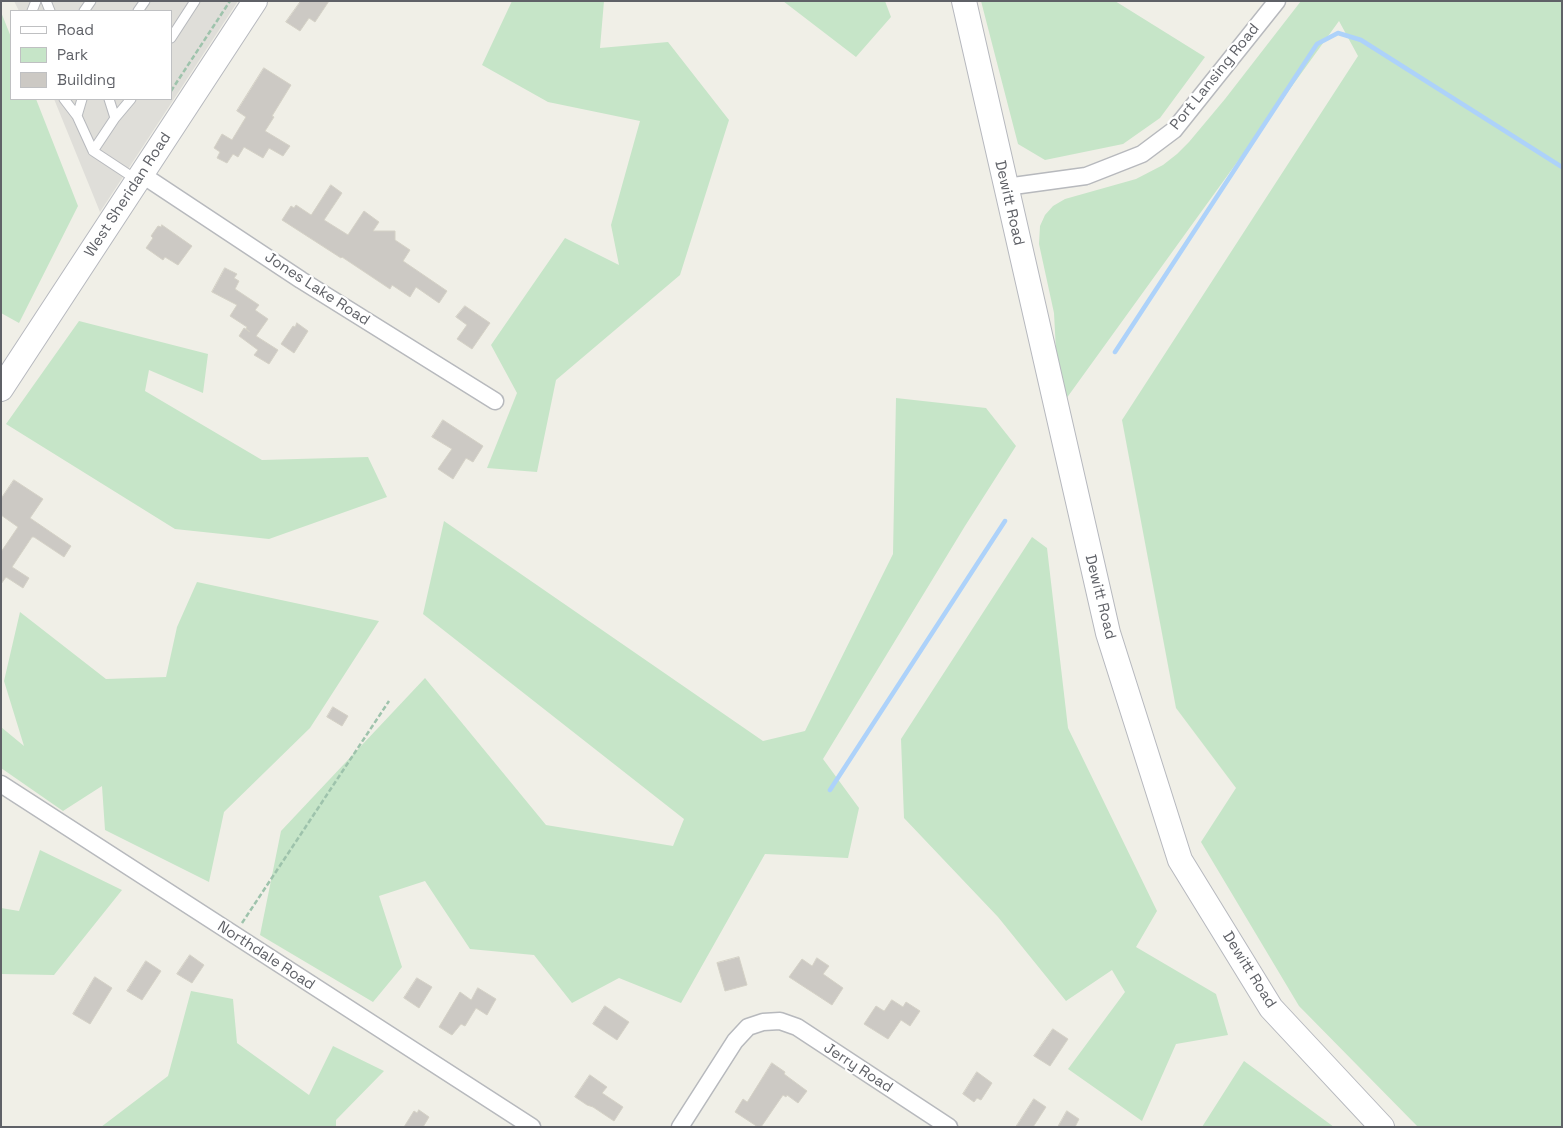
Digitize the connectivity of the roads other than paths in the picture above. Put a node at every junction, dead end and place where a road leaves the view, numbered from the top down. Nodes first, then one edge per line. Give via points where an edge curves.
1 (195, 1) edge
2 (255, 1) edge
3 (964, 1) edge
4 (1277, 1) edge
5 (172, 36) edge
6 (65, 100) edge
7 (82, 100) edge
8 (109, 100) edge
9 (130, 100) edge
10 (77, 116) junction
11 (115, 118) junction
12 (93, 151) junction
13 (139, 177) junction
14 (1006, 187) junction
15 (1, 389) edge
16 (495, 400) dead end
17 (1, 784) edge
18 (532, 1127) edge
19 (680, 1127) edge
20 (949, 1127) edge
21 (1382, 1127) edge

1 - 5 lane
2 - 13 street, West Sheridan Road
3 - 14 street, Dewitt Road
4 - 14 street, Port Lansing Road via 1174,130 1142,154 1086,176
6 - 10 lane
7 - 10 lane
8 - 11 lane
9 - 11 lane
10 - 12 lane
11 - 12 lane
12 - 13 lane
13 - 15 street, West Sheridan Road
13 - 16 street, Jones Lake Road
14 - 21 street, Dewitt Road via 1108,634 1180,860 1271,1008
17 - 18 street, Northdale Road
19 - 20 street, Jerry Road via 735,1041 748,1027 780,1021 797,1028

